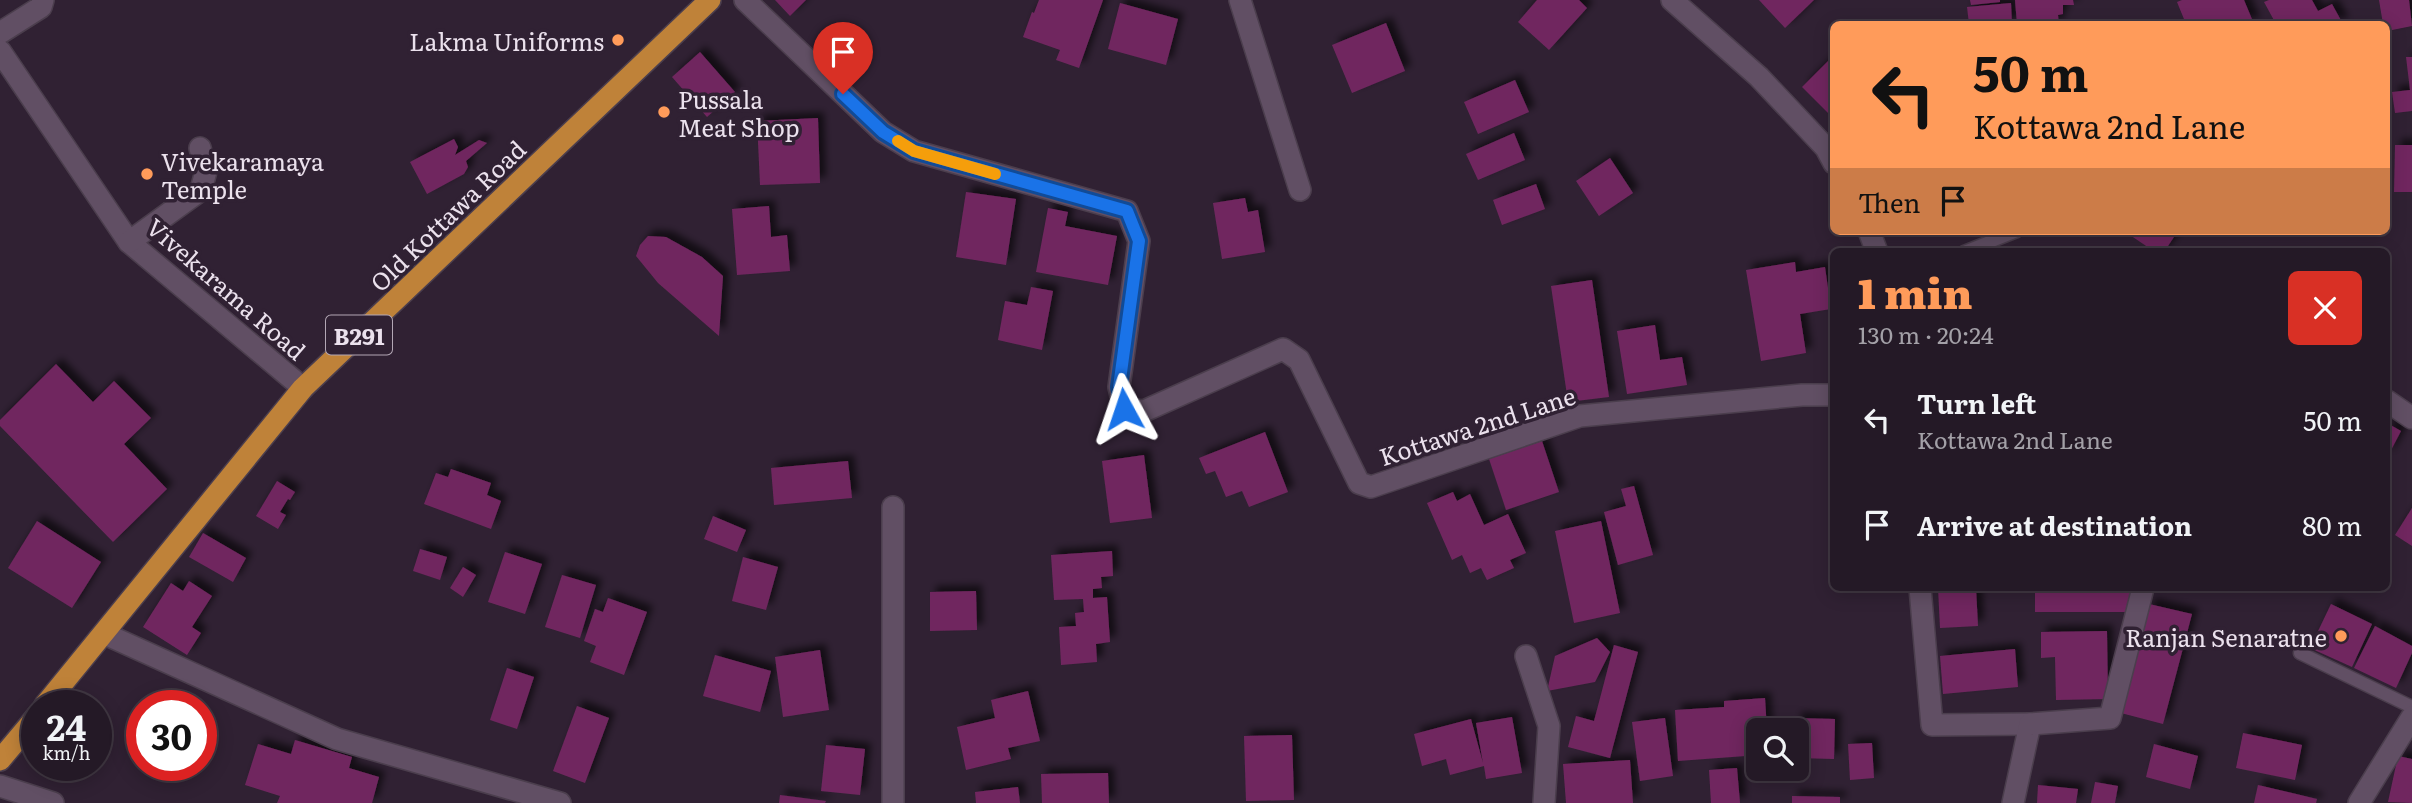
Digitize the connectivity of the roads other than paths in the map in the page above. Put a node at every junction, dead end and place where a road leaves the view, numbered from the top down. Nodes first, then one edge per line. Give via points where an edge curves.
1 (43, 0) edge
2 (710, 0) edge
3 (745, 0) edge
4 (1240, 0) edge
5 (1672, 0) edge
6 (0, 33) edge
7 (0, 51) edge
8 (200, 148) dead end
9 (1830, 156) edge
10 (1300, 190) dead end
11 (2007, 235) edge
12 (130, 242) junction
13 (1974, 248) edge
14 (303, 388) junction
15 (1830, 395) edge
16 (2390, 403) edge
17 (2412, 418) edge
18 (893, 507) dead end
19 (1920, 591) edge
20 (2142, 591) edge
21 (104, 634) junction
22 (2300, 653) dead end
23 (1526, 656) dead end
24 (57, 690) edge
25 (2412, 707) edge
26 (2412, 717) edge
27 (2031, 724) junction
28 (21, 735) edge
29 (0, 760) edge
30 (0, 786) edge
31 (53, 803) edge
32 (560, 803) edge
33 (893, 803) edge
34 (1544, 803) edge
35 (2013, 803) edge
36 (2359, 803) edge

1 - 6 street via 41,7
2 - 14 main road, Old Kottawa Road / B291
3 - 15 street, Kottawa 2nd Lane via 883,132 914,151 1127,211 1139,241 1119,387 1124,409 1144,411 1283,349 1299,360 1359,483 1371,487 1580,416
4 - 10 street
5 - 9 street via 1759,77
7 - 12 street, Vivekarama Road
8 - 12 street via 206,172 201,190
11 - 13 lane
12 - 14 street, Vivekarama Road
14 - 21 main road, Old Kottawa Road / B291
16 - 17 street
18 - 33 street
19 - 27 street via 1932,725
20 - 27 street via 2110,718
21 - 24 main road, Old Kottawa Road / B291
21 - 32 street via 337,739
22 - 25 lane
23 - 34 street via 1549,726
26 - 36 street
27 - 35 street
28 - 29 main road
30 - 31 street

